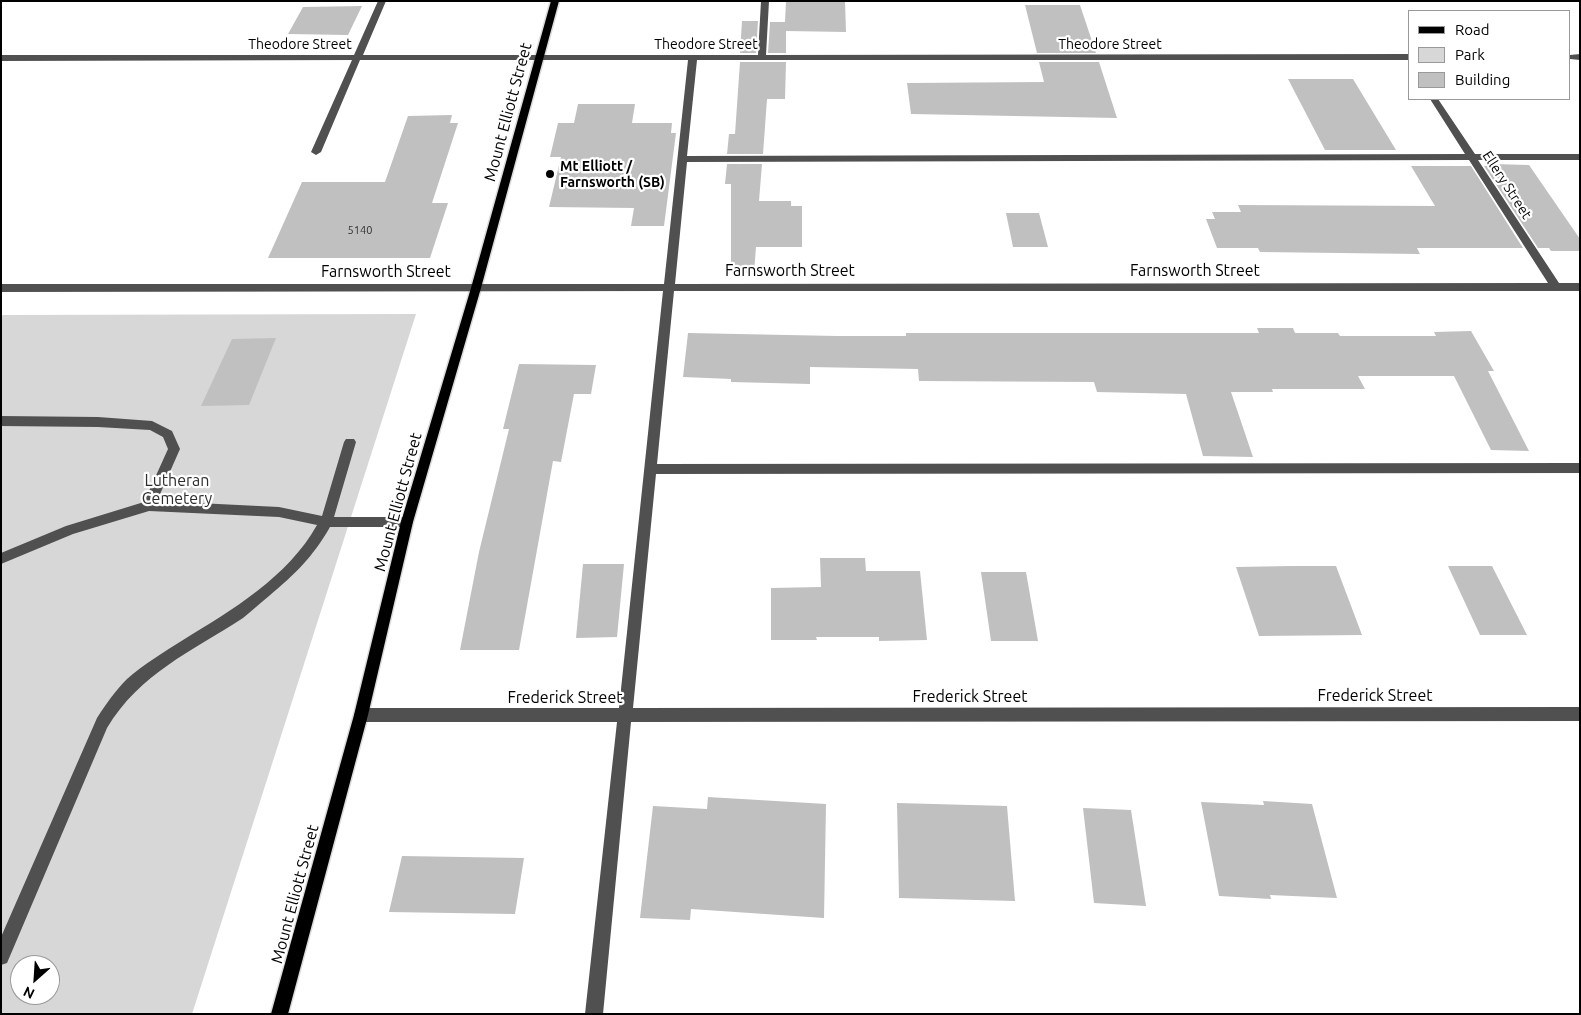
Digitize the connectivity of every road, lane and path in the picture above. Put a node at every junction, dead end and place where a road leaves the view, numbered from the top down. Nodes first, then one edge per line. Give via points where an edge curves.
1 (382, 1) edge
2 (555, 1) edge
3 (765, 1) edge
4 (693, 57) junction
5 (762, 57) junction
6 (1, 58) edge
7 (356, 58) junction
8 (540, 58) junction
9 (1408, 59) edge
10 (1435, 100) edge
11 (316, 152) dead end
12 (1472, 157) junction
13 (1580, 157) edge
14 (683, 159) junction
15 (1556, 287) junction
16 (1580, 287) edge
17 (1, 288) edge
18 (476, 288) junction
19 (669, 288) junction
20 (1, 421) edge
21 (350, 442) dead end
22 (1580, 468) edge
23 (651, 469) junction
24 (149, 506) junction
25 (326, 522) junction
26 (407, 522) junction
27 (1, 559) edge
28 (1580, 714) edge
29 (360, 715) junction
30 (625, 715) junction
31 (1, 957) edge
32 (279, 1014) edge
33 (594, 1014) edge

1 - 7 street
2 - 8 main road, Mount Elliott Street
3 - 5 street
4 - 5 street, Theodore Street
4 - 8 street, Theodore Street
4 - 14 street
5 - 9 street, Theodore Street
6 - 7 street, Theodore Street
7 - 8 street, Theodore Street
7 - 11 street
8 - 18 main road, Mount Elliott Street
10 - 12 street, Ellery Street
12 - 13 street
12 - 14 street
12 - 15 street, Ellery Street
14 - 19 street
15 - 16 street, Farnsworth Street
15 - 19 street, Farnsworth Street
17 - 18 street, Farnsworth Street
18 - 19 street, Farnsworth Street
18 - 26 main road, Mount Elliott Street
19 - 23 street
20 - 24 street via 152,426 168,434 174,449
21 - 25 street
22 - 23 street
23 - 30 street
24 - 25 street via 280,512
24 - 27 street via 70,530
25 - 26 street
25 - 31 street via 297,564 276,583 240,612 153,667 115,702 102,723
26 - 29 main road, Mount Elliott Street
28 - 30 street, Frederick Street
29 - 30 street, Frederick Street
29 - 32 main road, Mount Elliott Street
30 - 33 street

